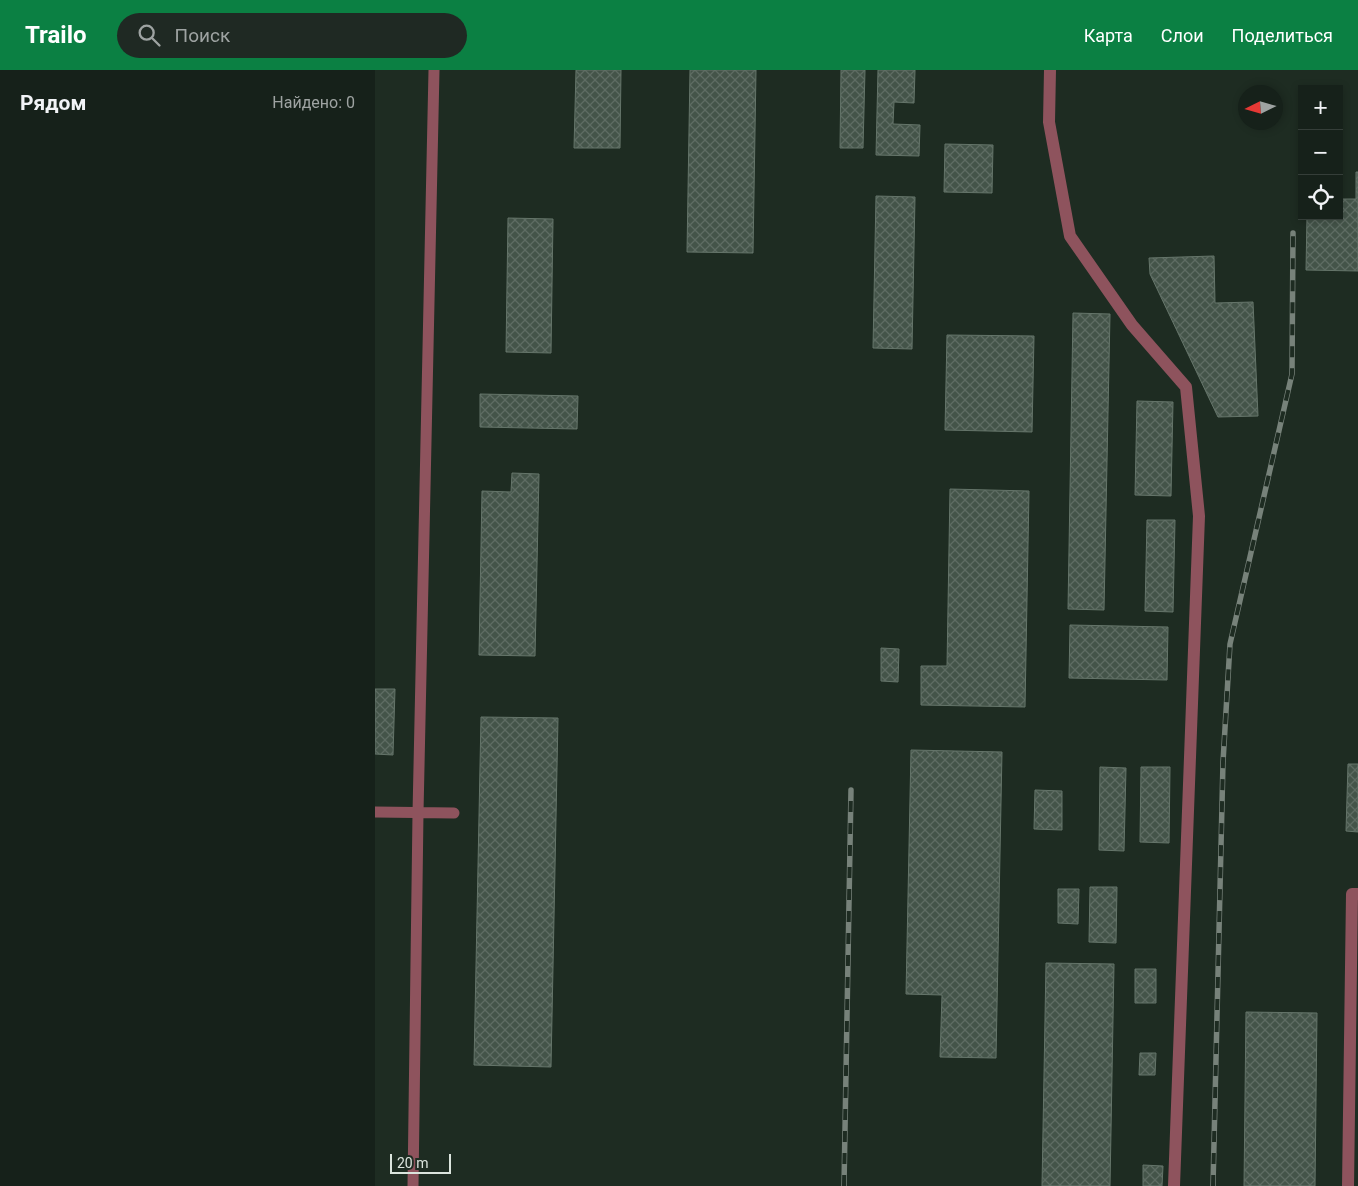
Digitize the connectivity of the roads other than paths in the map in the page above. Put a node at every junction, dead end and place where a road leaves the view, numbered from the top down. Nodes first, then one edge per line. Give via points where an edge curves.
1 (433, 70) edge
2 (1050, 70) edge
3 (375, 812) edge
4 (419, 813) junction
5 (454, 813) dead end
6 (1358, 894) edge
7 (413, 1186) edge
8 (1174, 1186) edge
9 (1348, 1186) edge

1 - 4 lane
2 - 8 street via 1049,122 1070,236 1132,326 1187,387 1199,516
3 - 4 lane
4 - 5 lane
4 - 7 lane
6 - 9 street via 1352,894

